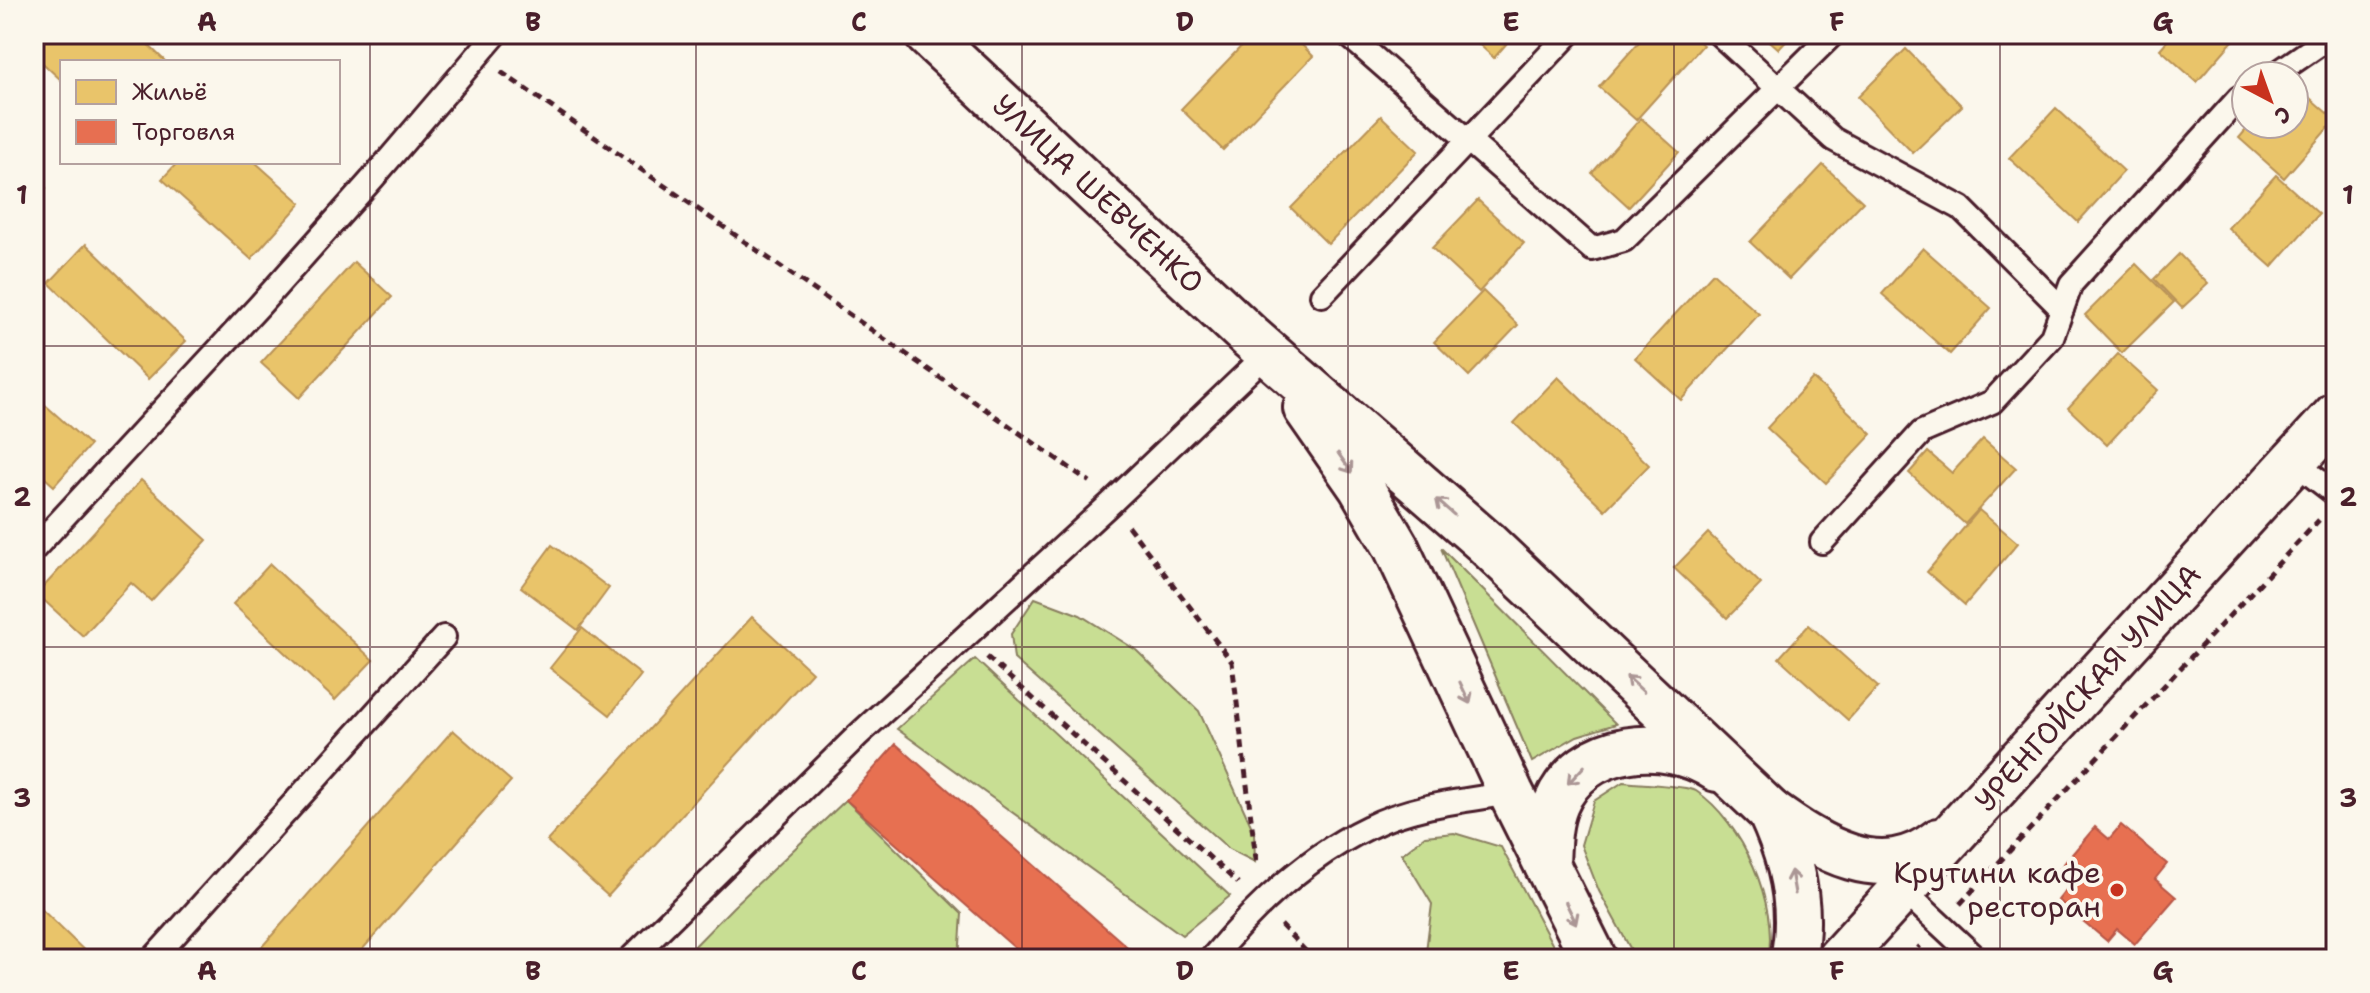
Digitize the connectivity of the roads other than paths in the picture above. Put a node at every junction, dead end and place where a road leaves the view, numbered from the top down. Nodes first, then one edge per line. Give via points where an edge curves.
1 (496, 34) edge
2 (927, 34) edge
3 (1347, 34) edge
4 (1569, 34) edge
5 (1719, 34) edge
6 (1833, 34) edge
7 (2334, 34) edge
8 (2296, 60) edge
9 (1777, 89) junction
10 (2230, 108) edge
11 (1467, 142) junction
12 (1322, 295) dead end
13 (2062, 309) junction
14 (1268, 353) junction
15 (2336, 415) edge
16 (2294, 462) junction
17 (2331, 504) edge
18 (1822, 542) dead end
19 (34, 549) edge
20 (444, 637) dead end
21 (1511, 793) junction
22 (1759, 801) junction
23 (1969, 818) junction
24 (1547, 865) junction
25 (1902, 889) junction
26 (153, 959) edge
27 (630, 959) edge
28 (1211, 959) edge
29 (1594, 959) edge
30 (1793, 959) edge
31 (1839, 959) edge
32 (1977, 959) edge

1 - 19 lane via 259,306
2 - 14 street, УЛИЦА ШЕВЧЕНКО
3 - 11 lane
4 - 11 lane
5 - 9 lane
6 - 9 lane
7 - 8 lane
9 - 11 lane via 1624,240 1592,249
9 - 13 lane via 1833,139 1961,208
10 - 13 lane via 2071,284
11 - 12 lane
13 - 18 lane via 2052,337 1992,402 1922,432
14 -> 21 street via 1396,547
22 -> 14 street via 1485,542
14 - 27 lane via 857,736
15 - 16 street, УРЕНГОЙСКАЯ УЛИЦА
16 - 17 lane
16 - 23 street, УРЕНГОЙСКАЯ УЛИЦА
20 - 26 lane
21 - 24 street
21 - 28 lane via 1425,807 1371,825 1312,860
22 - 23 street via 1825,849 1884,862 1926,851
22 -> 24 street via 1713,766 1684,754 1626,749 1605,755 1585,765 1556,803
30 -> 22 street via 1799,913 1785,843
23 - 25 street, УРЕНГОЙСКАЯ УЛИЦА
24 -> 29 street
25 - 31 street, УРЕНГОЙСКАЯ УЛИЦА
25 - 32 lane

